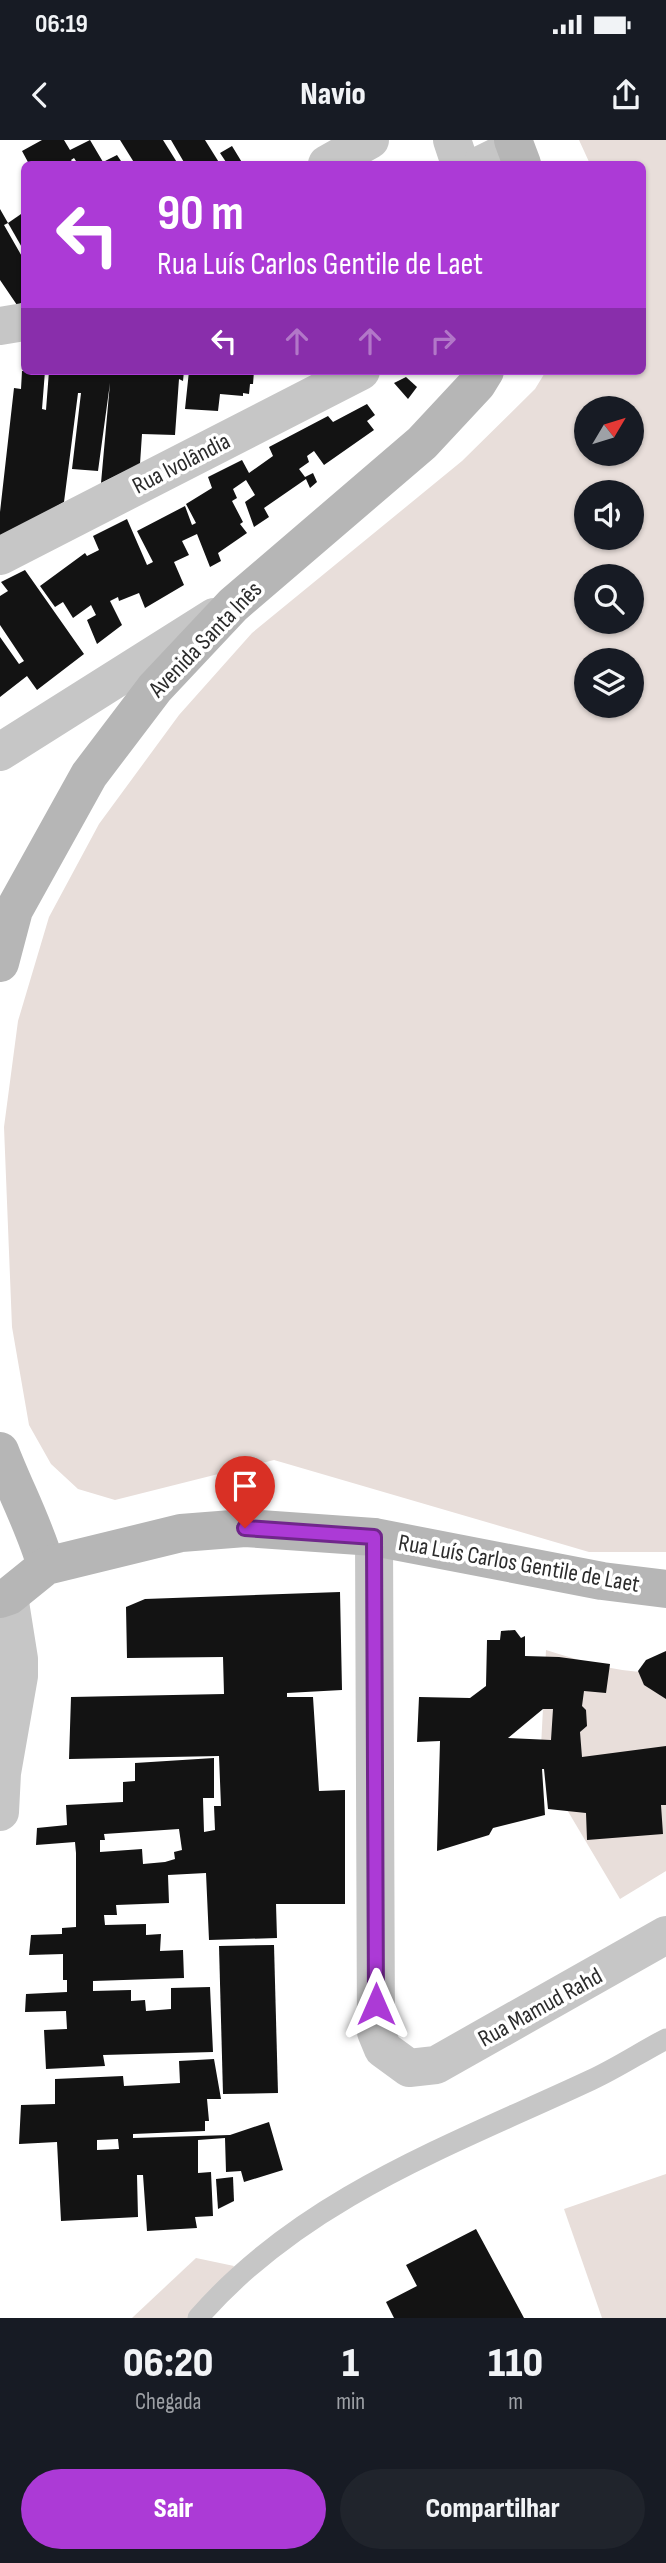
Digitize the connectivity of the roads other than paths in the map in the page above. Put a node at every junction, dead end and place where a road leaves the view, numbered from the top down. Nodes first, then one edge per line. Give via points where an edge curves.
1 (370, 140) edge
2 (452, 140) edge
3 (517, 151) edge
4 (332, 161) edge
5 (459, 161) edge
6 (490, 161) edge
7 (21, 322) edge
8 (0, 326) edge
9 (353, 375) edge
10 (483, 375) edge
11 (0, 556) edge
12 (233, 605) junction
13 (0, 752) edge
14 (0, 963) edge
15 (0, 1451) edge
16 (374, 1537) junction
17 (46, 1566) junction
18 (666, 1588) edge
19 (2, 1599) edge
20 (1, 1768) edge
21 (0, 1812) edge
22 (666, 1935) edge
23 (666, 2039) edge
24 (198, 2318) edge

1 - 4 street
2 - 5 street
3 - 6 street
7 - 8 street
9 - 11 street, Rua Ivolândia
10 - 12 main road, Avenida Santa Inês via 422,443
12 - 13 street
12 - 14 main road, Avenida Santa Inês via 155,688 89,775 14,910
15 - 17 main road
16 - 17 main road, Rua Luís Carlos Gentile de Laet via 245,1528 181,1533
16 - 18 main road, Rua Luís Carlos Gentile de Laet via 602,1581
16 - 22 street, Rua Mamud Rahd via 376,2032 383,2049 410,2068 436,2065
17 - 19 main road, Rua Luís Carlos Gentile de Laet
19 - 20 street via 19,1659 19,1676
20 - 21 street
23 - 24 lane via 365,2187 296,2228 231,2281

